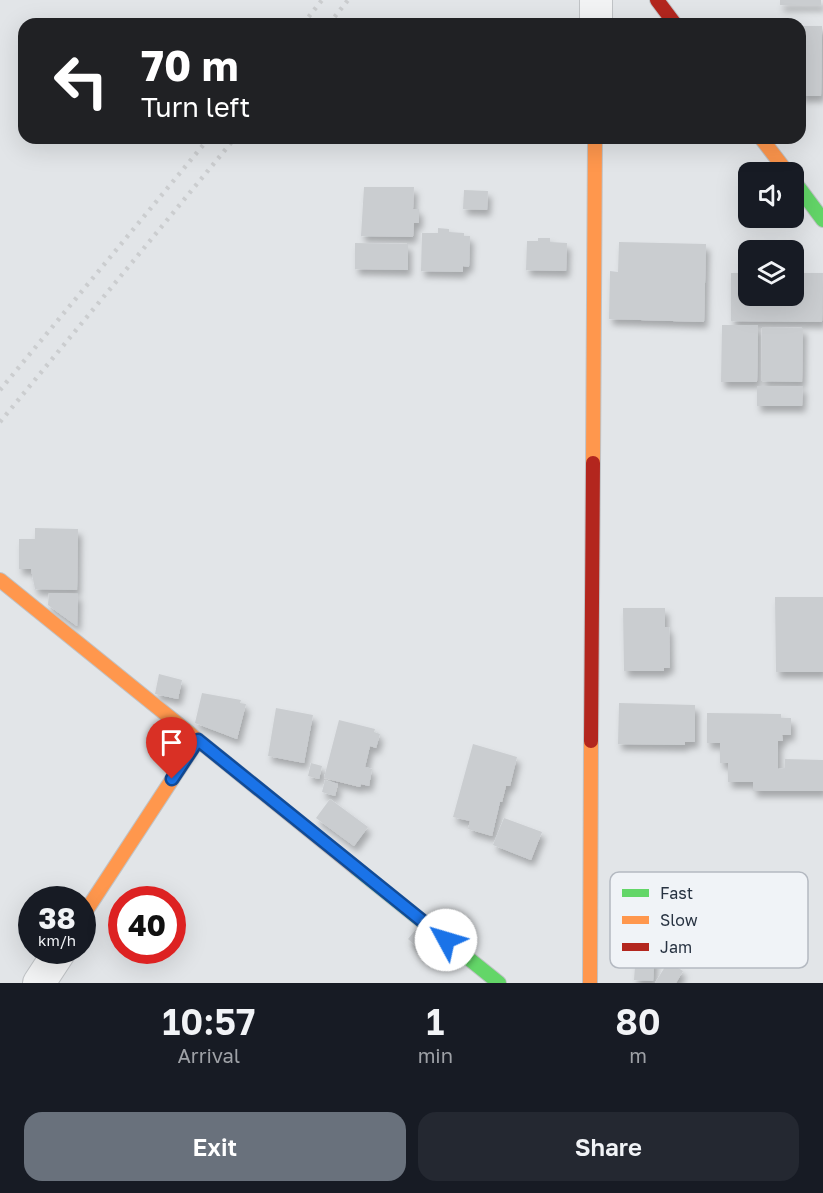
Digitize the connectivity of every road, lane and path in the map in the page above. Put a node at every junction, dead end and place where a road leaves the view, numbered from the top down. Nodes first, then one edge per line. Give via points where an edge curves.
1 (596, 0) edge
2 (657, 0) edge
3 (596, 18) edge
4 (670, 18) edge
5 (595, 144) edge
6 (766, 144) edge
7 (779, 162) edge
8 (804, 194) edge
9 (823, 220) edge
10 (0, 580) edge
11 (198, 740) junction
12 (96, 896) edge
13 (51, 964) edge
14 (39, 983) edge
15 (499, 983) edge
16 (590, 983) edge

1 - 3 street
2 - 4 street
5 - 16 street
6 - 7 street
8 - 9 street
10 - 11 street
11 - 12 street
11 - 15 street
13 - 14 street

